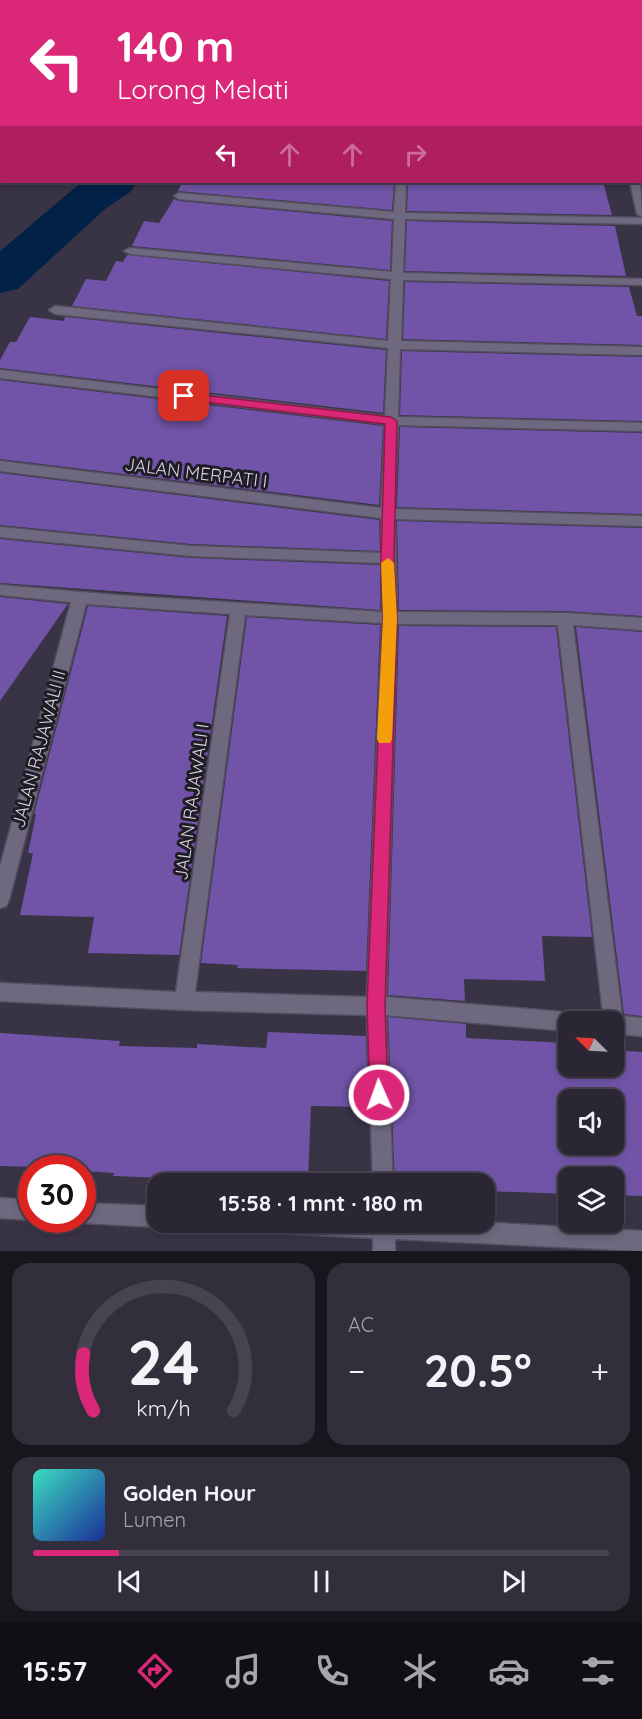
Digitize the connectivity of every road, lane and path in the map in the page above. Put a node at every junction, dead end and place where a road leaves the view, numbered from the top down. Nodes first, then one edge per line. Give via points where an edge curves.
1 (402, 183) edge
2 (635, 183) edge
3 (179, 196) dead end
4 (642, 214) edge
5 (400, 216) junction
6 (642, 221) edge
7 (130, 251) dead end
8 (398, 276) junction
9 (642, 282) edge
10 (55, 310) dead end
11 (395, 345) junction
12 (642, 351) edge
13 (0, 374) edge
14 (391, 421) junction
15 (642, 427) edge
16 (0, 466) edge
17 (388, 514) junction
18 (642, 521) edge
19 (0, 532) edge
20 (388, 558) junction
21 (0, 590) edge
22 (80, 598) junction
23 (238, 609) junction
24 (390, 618) junction
25 (565, 619) junction
26 (642, 624) edge
27 (0, 900) edge
28 (0, 992) edge
29 (184, 1001) junction
30 (376, 1006) junction
31 (612, 1011) edge
32 (558, 1021) edge
33 (624, 1026) edge
34 (642, 1027) edge
35 (382, 1173) edge
36 (0, 1208) edge
37 (18, 1209) edge
38 (96, 1214) edge
39 (147, 1216) edge
40 (495, 1232) edge
41 (384, 1233) edge
42 (642, 1242) edge
43 (384, 1250) edge

1 - 5 street
2 - 4 street
3 - 5 street
5 - 6 street
5 - 8 street
7 - 8 street
8 - 9 street
8 - 11 street
10 - 11 street
11 - 12 street
11 - 14 street
13 - 14 street
14 - 15 street
14 - 17 street
16 - 17 street, JALAN MERPATI I
17 - 18 street, JALAN MERPATI I
17 - 20 street
19 - 20 street via 191,550
20 - 24 street
21 - 22 street
22 - 23 street
22 - 27 street, JALAN RAJAWALI II
23 - 24 street
23 - 29 street, JALAN RAJAWALI I
24 - 25 street
24 - 30 street
25 - 26 street
25 - 31 street
28 - 29 street
29 - 30 street
30 - 32 street
30 - 35 street
33 - 34 street
36 - 37 street
38 - 39 street
40 - 42 street
41 - 43 street

